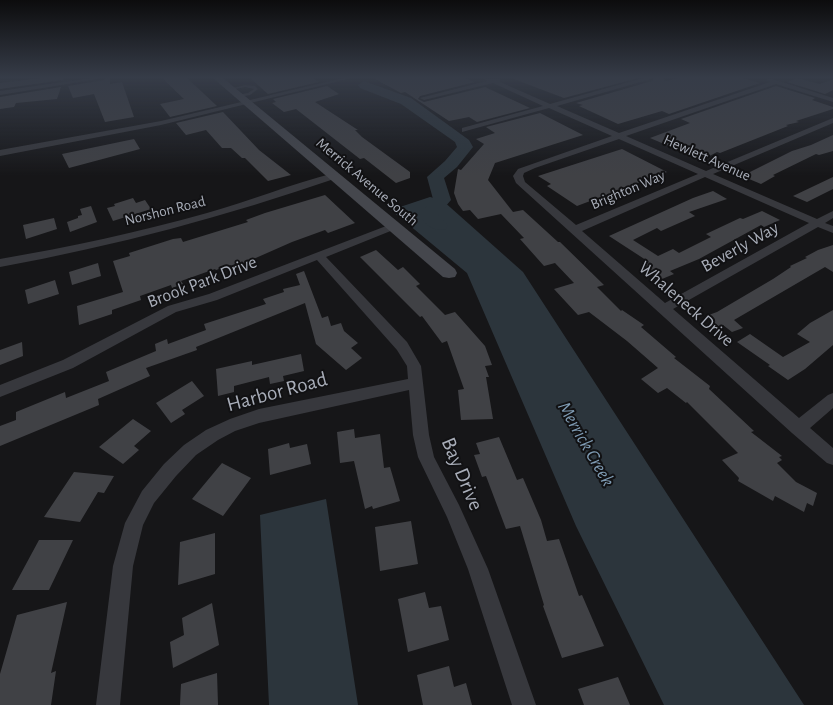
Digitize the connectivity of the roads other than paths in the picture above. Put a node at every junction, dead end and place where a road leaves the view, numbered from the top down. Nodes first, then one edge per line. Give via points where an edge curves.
1 (189, 111) edge
2 (257, 111) edge
3 (533, 111) edge
4 (561, 111) edge
5 (693, 111) edge
6 (833, 120) edge
7 (465, 130) dead end
8 (620, 136) junction
9 (0, 153) edge
10 (704, 174) junction
11 (334, 176) junction
12 (833, 214) edge
13 (818, 223) junction
14 (394, 226) junction
15 (574, 230) junction
16 (833, 230) edge
17 (319, 256) junction
18 (0, 263) edge
19 (449, 273) dead end
20 (664, 309) junction
21 (417, 383) junction
22 (0, 391) edge
23 (833, 399) edge
24 (798, 428) junction
25 (833, 458) edge
26 (108, 705) edge
27 (524, 705) edge

1 - 9 street via 118,132
2 - 11 street, Merrick Avenue South
3 - 7 street
4 - 8 street, Hewlett Avenue
5 - 8 street
6 - 10 street, Brighton Way
8 - 10 street, Hewlett Avenue
8 - 15 street, Whaleneck Drive via 532,166 518,176 521,183
10 - 13 street, Hewlett Avenue
10 - 15 street, Brighton Way
11 - 14 street, Merrick Avenue South
11 - 18 street, Norshon Road via 186,222 76,249
12 - 13 street, Beverly Way
13 - 16 street, Hewlett Avenue
13 - 20 street, Beverly Way
14 - 17 street, Brook Park Drive
14 - 19 street, Merrick Avenue South
15 - 20 street, Whaleneck Drive
17 - 21 street, Bay Drive via 402,346 414,366
17 - 22 street, Brook Park Drive via 172,310 68,364
20 - 24 street, Whaleneck Drive
21 - 26 street, Harbor Road via 259,416 230,426 190,450 170,470 148,497 134,523 123,566
21 - 27 street, Bay Drive via 426,457 478,569
23 - 24 street
24 - 25 street, Whaleneck Drive

